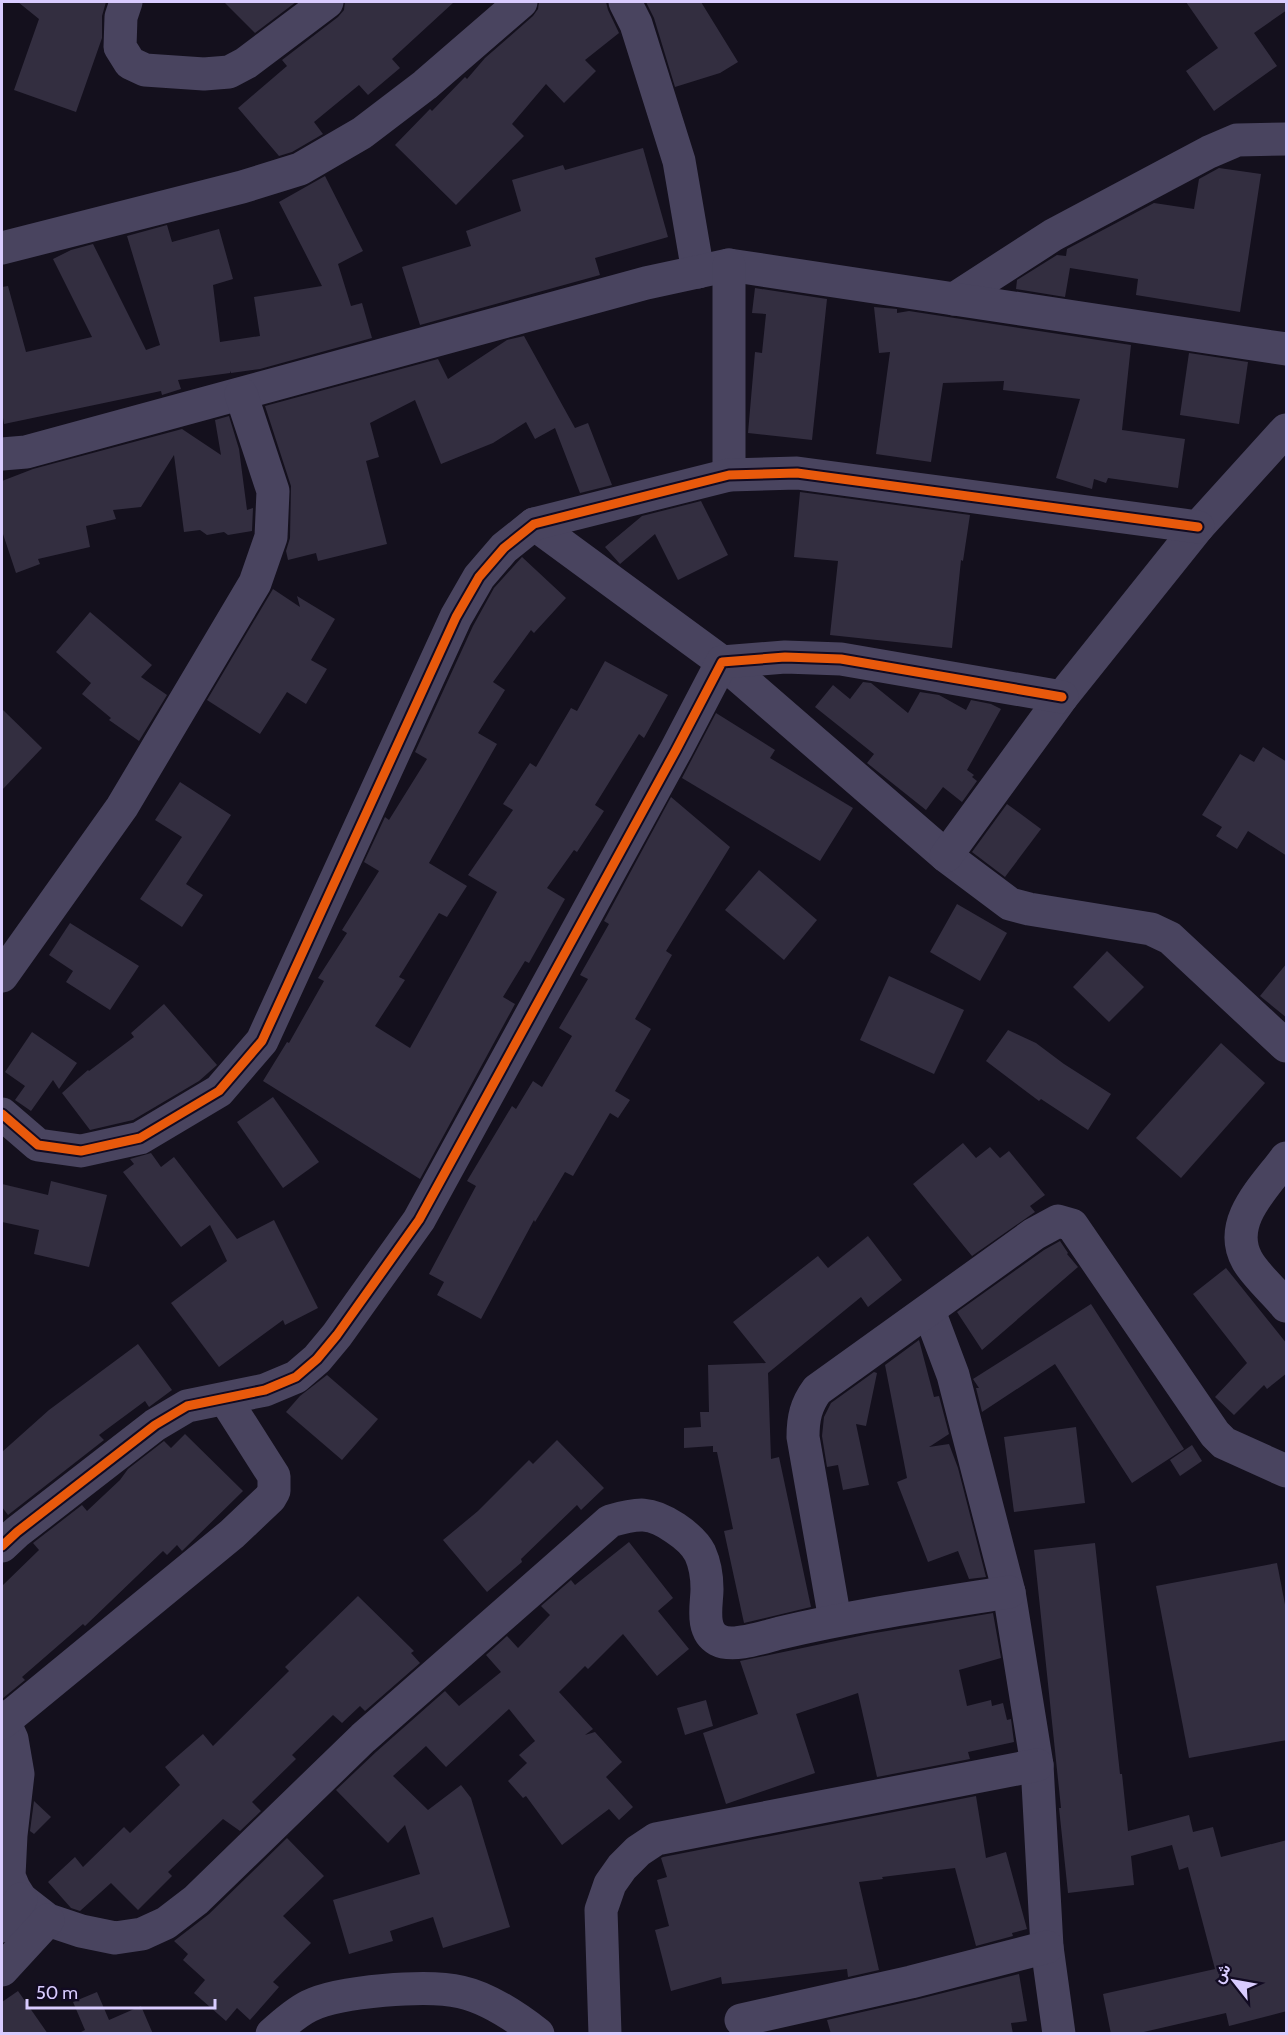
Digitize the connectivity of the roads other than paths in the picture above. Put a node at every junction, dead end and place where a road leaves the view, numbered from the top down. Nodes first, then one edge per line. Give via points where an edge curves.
1 (126, 2) edge
2 (327, 2) edge
3 (521, 2) edge
4 (625, 2) edge
5 (1287, 139) edge
6 (2, 248) edge
7 (729, 265) junction
8 (698, 272) junction
9 (954, 299) junction
10 (1287, 349) edge
11 (241, 394) junction
12 (1287, 430) edge
13 (2, 454) edge
14 (729, 475) junction
15 (534, 524) junction
16 (1197, 527) junction
17 (722, 662) junction
18 (1062, 697) junction
19 (946, 856) junction
20 (2, 976) edge
21 (1287, 1047) edge
22 (2, 1114) edge
23 (1287, 1158) edge
24 (1287, 1306) edge
25 (929, 1311) junction
26 (225, 1399) junction
27 (1287, 1472) edge
28 (7, 1532) edge
29 (1009, 1592) junction
30 (835, 1620) junction
31 (2, 1721) edge
32 (1037, 1765) junction
33 (21, 1899) junction
34 (48, 1920) junction
35 (2, 1926) edge
36 (1047, 1947) junction
37 (2, 1970) edge
38 (741, 2020) dead end
39 (272, 2034) edge
40 (538, 2034) edge
41 (605, 2034) edge
42 (1059, 2034) edge

1 - 2 street via 120,47 130,63 145,70 204,74 229,72 246,63
3 - 6 street via 425,85 362,133 300,169
4 - 8 street via 636,24 679,161
5 - 9 street via 1237,140 1209,152 1053,235
7 - 8 street
7 - 9 street
7 - 14 street
8 - 11 street
9 - 10 street
11 - 13 street via 26,452
11 - 20 street via 273,491 271,537 255,583 122,807
12 - 16 street
14 - 15 street
14 - 16 street via 797,473
15 - 17 street
15 - 22 street via 504,548 479,577 456,617 262,1041 219,1091 140,1138 81,1151 38,1145
16 - 18 street
17 - 18 street via 785,657 841,659
17 - 19 street
17 - 26 street via 419,1220 317,1359 296,1377 265,1390
18 - 19 street
19 - 21 street via 1010,904 1151,929 1170,938
23 - 24 street via 1241,1222 1240,1244 1247,1262
25 - 27 street via 1034,1234 1058,1221 1072,1225 1215,1434 1224,1443
25 - 29 street via 953,1375
25 - 30 street via 817,1390 803,1420
26 - 28 street via 187,1406 155,1425
26 - 31 street via 274,1476 270,1498 232,1534
29 - 30 street
29 - 32 street
30 - 34 street via 752,1640 718,1640 711,1635 706,1620 707,1588 700,1551 686,1536 656,1516 631,1515 610,1521 363,1738 196,1900 166,1923 142,1934 115,1938
31 - 33 street via 12,1739 18,1774 9,1876
32 - 36 street
32 - 41 street via 656,1839 622,1867 610,1884 601,1910
33 - 34 street
33 - 35 street
34 - 37 street
36 - 38 street
36 - 42 street
39 - 40 street via 310,2006 344,1997 415,1988 460,1992 515,2016

